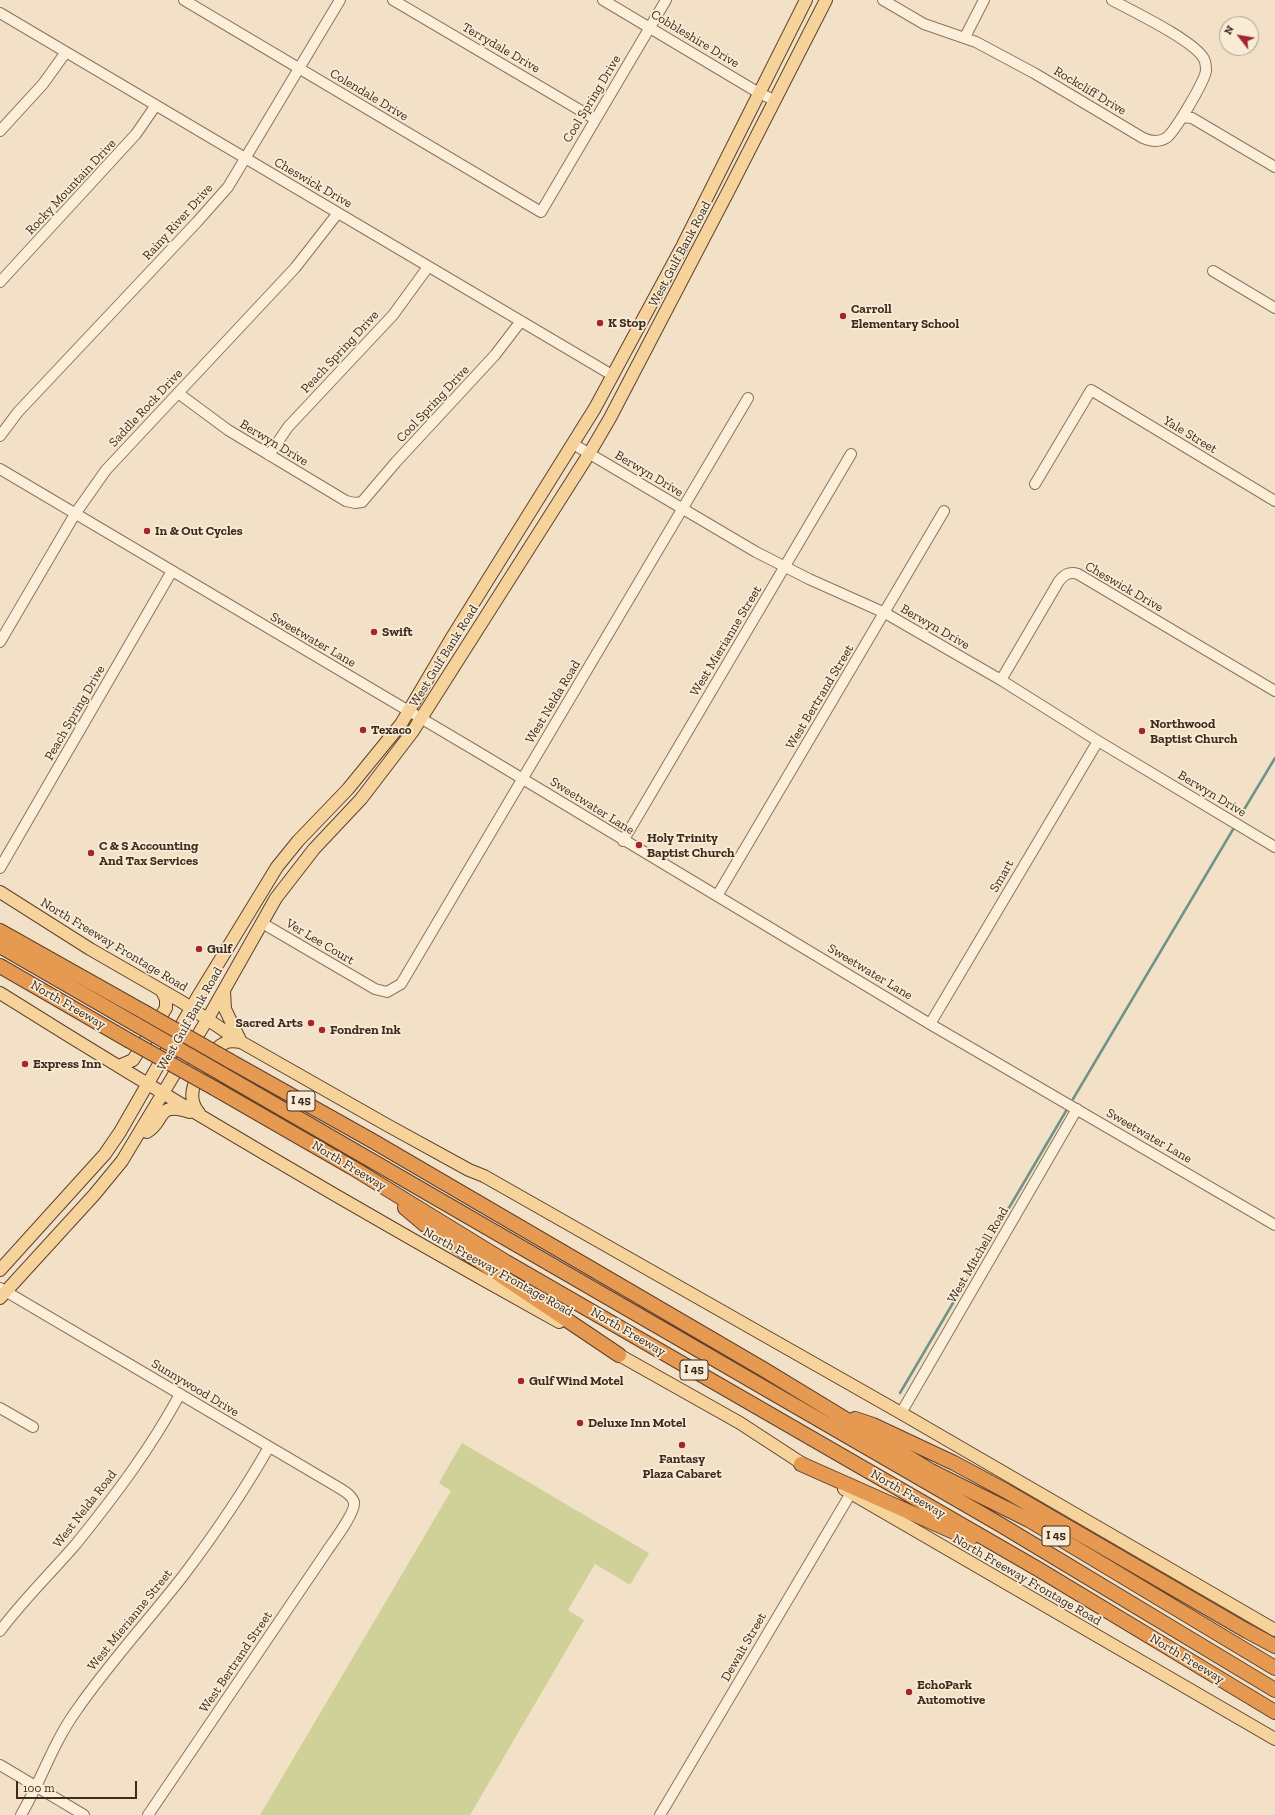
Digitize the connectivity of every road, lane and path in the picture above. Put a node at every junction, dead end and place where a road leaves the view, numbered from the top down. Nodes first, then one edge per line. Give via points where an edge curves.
1 (184, 0) edge
2 (340, 0) edge
3 (393, 0) edge
4 (603, 0) edge
5 (666, 0) edge
6 (806, 0) edge
7 (826, 0) edge
8 (883, 0) edge
9 (984, 0) edge
10 (1112, 0) edge
11 (0, 13) edge
12 (650, 28) junction
13 (965, 37) junction
14 (66, 52) junction
15 (299, 68) junction
16 (759, 93) junction
17 (774, 100) junction
18 (156, 105) junction
19 (1182, 117) junction
20 (595, 119) junction
21 (0, 131) edge
22 (246, 159) junction
23 (1275, 167) edge
24 (541, 212) joint
25 (338, 213) junction
26 (428, 267) junction
27 (1213, 271) dead end
28 (0, 282) edge
29 (1275, 308) edge
30 (521, 321) junction
31 (612, 375) junction
32 (178, 393) junction
33 (748, 398) dead end
34 (0, 436) edge
35 (573, 444) junction
36 (589, 454) junction
37 (850, 454) dead end
38 (269, 455) junction
39 (0, 469) edge
40 (1035, 484) dead end
41 (1275, 501) edge
42 (362, 502) joint
43 (682, 509) junction
44 (944, 511) dead end
45 (75, 514) junction
46 (784, 566) junction
47 (172, 571) junction
48 (885, 613) junction
49 (0, 642) edge
50 (1001, 680) junction
51 (1275, 691) edge
52 (408, 712) junction
53 (420, 719) junction
54 (1098, 742) junction
55 (522, 779) junction
56 (623, 841) junction
57 (1275, 846) edge
58 (0, 868) edge
59 (0, 892) edge
60 (717, 896) junction
61 (262, 923) junction
62 (0, 932) edge
63 (0, 946) edge
64 (0, 966) edge
65 (212, 974) junction
66 (365, 984) joint
67 (225, 988) junction
68 (162, 991) junction
69 (0, 993) edge
70 (191, 1008) junction
71 (207, 1020) junction
72 (930, 1024) junction
73 (241, 1042) junction
74 (119, 1066) junction
75 (147, 1083) junction
76 (163, 1093) junction
77 (1077, 1109) junction
78 (201, 1115) junction
79 (137, 1138) junction
80 (353, 1168) junction
81 (79, 1183) junction
82 (94, 1195) junction
83 (1275, 1225) edge
84 (0, 1270) edge
85 (2, 1293) edge
86 (619, 1355) junction
87 (180, 1394) junction
88 (0, 1408) edge
89 (832, 1412) junction
90 (901, 1413) junction
91 (33, 1427) dead end
92 (269, 1447) junction
93 (801, 1464) junction
94 (850, 1493) junction
95 (345, 1523) joint
96 (1038, 1569) junction
97 (1275, 1630) edge
98 (0, 1631) edge
99 (1275, 1646) edge
100 (1275, 1668) edge
101 (1275, 1690) edge
102 (1275, 1712) edge
103 (1275, 1739) edge
104 (0, 1765) edge
105 (35, 1786) junction
106 (21, 1815) edge
107 (84, 1815) edge
108 (148, 1815) edge
109 (660, 1815) edge

1 - 15 street, Colendale Drive
2 - 15 street, Rainy River Drive
3 - 20 street, Terrydale Drive
4 - 12 street, Cobbleshire Drive
5 - 12 street, Cool Spring Drive
6 - 16 main road, West Gulf Bank Road
7 - 17 main road, West Gulf Bank Road
8 - 13 street, Rockcliff Drive via 924,24
9 - 13 street
10 - 19 street, Rockcliff Drive via 1192,46 1205,60 1204,78
11 - 14 street, Cheswick Drive
12 - 16 street, Cobbleshire Drive
12 - 20 street, Cool Spring Drive
13 - 19 street, Rockcliff Drive via 1034,73 1149,140 1159,141 1167,138
14 - 18 street, Cheswick Drive
14 - 21 street via 43,84
15 - 22 street, Rainy River Drive
15 - 24 street, Colendale Drive
16 - 17 street, Cobbleshire Drive
16 - 31 main road, West Gulf Bank Road via 683,244
17 - 36 main road, West Gulf Bank Road via 636,369
18 - 22 street, Cheswick Drive
18 - 28 street, Rocky Mountain Drive via 131,140
19 - 23 street via 1192,118
20 - 24 street, Cool Spring Drive
22 - 25 street, Cheswick Drive
22 - 34 street, Rainy River Drive via 228,187 213,204 18,412
25 - 26 street, Cheswick Drive
25 - 32 street, Saddle Rock Drive via 295,268
26 - 30 street, Cheswick Drive
26 - 38 street, Peach Spring Drive via 393,315 297,418
27 - 29 street
30 - 31 street, Cheswick Drive
30 - 42 street, Cool Spring Drive via 495,355
31 - 35 main road, West Gulf Bank Road
32 - 38 street, Berwyn Drive via 207,416
32 - 45 street, Saddle Rock Drive via 106,470
33 - 43 street, West Nelda Road
35 - 36 street, Berwyn Drive
35 - 52 main road, West Gulf Bank Road
36 - 43 street, Berwyn Drive
36 - 53 main road, West Gulf Bank Road
37 - 46 street, West Mierianne Street
38 - 42 street, Berwyn Drive via 346,501
39 - 45 street, Sweetwater Lane
40 - 41 street, Yale Street via 1091,390
43 - 46 street, Berwyn Drive
43 - 55 street, West Nelda Road
44 - 48 street, West Bertrand Street
45 - 47 street, Sweetwater Lane
45 - 49 street, Saddle Rock Drive
46 - 48 street, Berwyn Drive
46 - 56 street, West Mierianne Street
47 - 52 street, Sweetwater Lane
47 - 58 street, Peach Spring Drive
48 - 50 street, Berwyn Drive
48 - 60 street, West Bertrand Street
50 - 51 street, Cheswick Drive via 1059,581 1065,574 1071,573 1078,574
50 - 54 street, Berwyn Drive
52 - 53 street, Sweetwater Lane
52 - 65 main road, West Gulf Bank Road via 363,771 277,867
53 - 55 street, Sweetwater Lane
53 - 61 main road, West Gulf Bank Road via 361,799 295,872
54 - 57 street, Berwyn Drive
54 - 72 street, Smart
55 - 56 street, Sweetwater Lane
55 - 66 street, West Nelda Road via 406,978 387,992
56 - 60 street, Sweetwater Lane
59 - 68 main road, North Freeway Frontage Road
60 - 72 street, Sweetwater Lane
61 - 66 street, Ver Lee Court
61 - 67 main road, West Gulf Bank Road
62 - 89 highway, I 45, bridge via 371,1140
63 - 101 highway, North Freeway, bridge via 1002,1526
64 - 80 highway, North Freeway / I 45, bridge
65 - 67 main road
65 - 70 main road, West Gulf Bank Road
67 - 71 main road, West Gulf Bank Road
67 - 73 main road via 225,1008
68 - 70 main road, North Freeway Frontage Road
68 - 74 main road via 166,999 166,1008 133,1060
69 - 74 main road, North Freeway Frontage Road
70 - 71 main road, North Freeway Frontage Road
70 - 75 main road, West Gulf Bank Road
71 - 73 main road, North Freeway Frontage Road
71 - 76 main road, West Gulf Bank Road
72 - 77 street, Sweetwater Lane
73 - 78 main road via 224,1043 216,1048 199,1072 192,1098 194,1107
73 - 90 main road, North Freeway Frontage Road via 394,1129 484,1176
74 - 75 main road, North Freeway Frontage Road
75 - 76 main road, North Freeway Frontage Road
75 - 81 main road, West Gulf Bank Road via 120,1132
76 - 78 main road, North Freeway Frontage Road
76 - 79 main road, West Gulf Bank Road
77 - 83 street, Sweetwater Lane
77 - 90 street, West Mitchell Road
78 - 79 main road via 179,1108 168,1109 160,1115 150,1130
78 - 86 main road, North Freeway Frontage Road via 416,1242
79 - 82 main road, West Gulf Bank Road
80 - 86 highway via 424,1224
80 - 96 highway, North Freeway / I 45 via 506,1262
81 - 82 main road
81 - 84 main road, West Gulf Bank Road
82 - 85 main road, West Gulf Bank Road
85 - 87 street, Sunnywood Drive
86 - 93 main road, North Freeway Frontage Road via 740,1423
87 - 92 street, Sunnywood Drive
87 - 98 street, West Nelda Road via 119,1488
88 - 91 street
89 - 99 highway via 872,1425 954,1463
89 - 100 highway, I 45 via 931,1470 1029,1520
90 - 97 main road, North Freeway Frontage Road
92 - 95 street, Sunnywood Drive via 349,1494 354,1502 353,1510
92 - 105 street, West Mierianne Street via 187,1570 102,1674 75,1713
93 - 94 main road, North Freeway Frontage Road
93 - 96 highway
94 - 103 main road, North Freeway Frontage Road
94 - 109 street, Dewalt Street
95 - 108 street, West Bertrand Street
96 - 102 highway, North Freeway / I 45
104 - 105 street
105 - 106 street, West Mierianne Street
105 - 107 street

